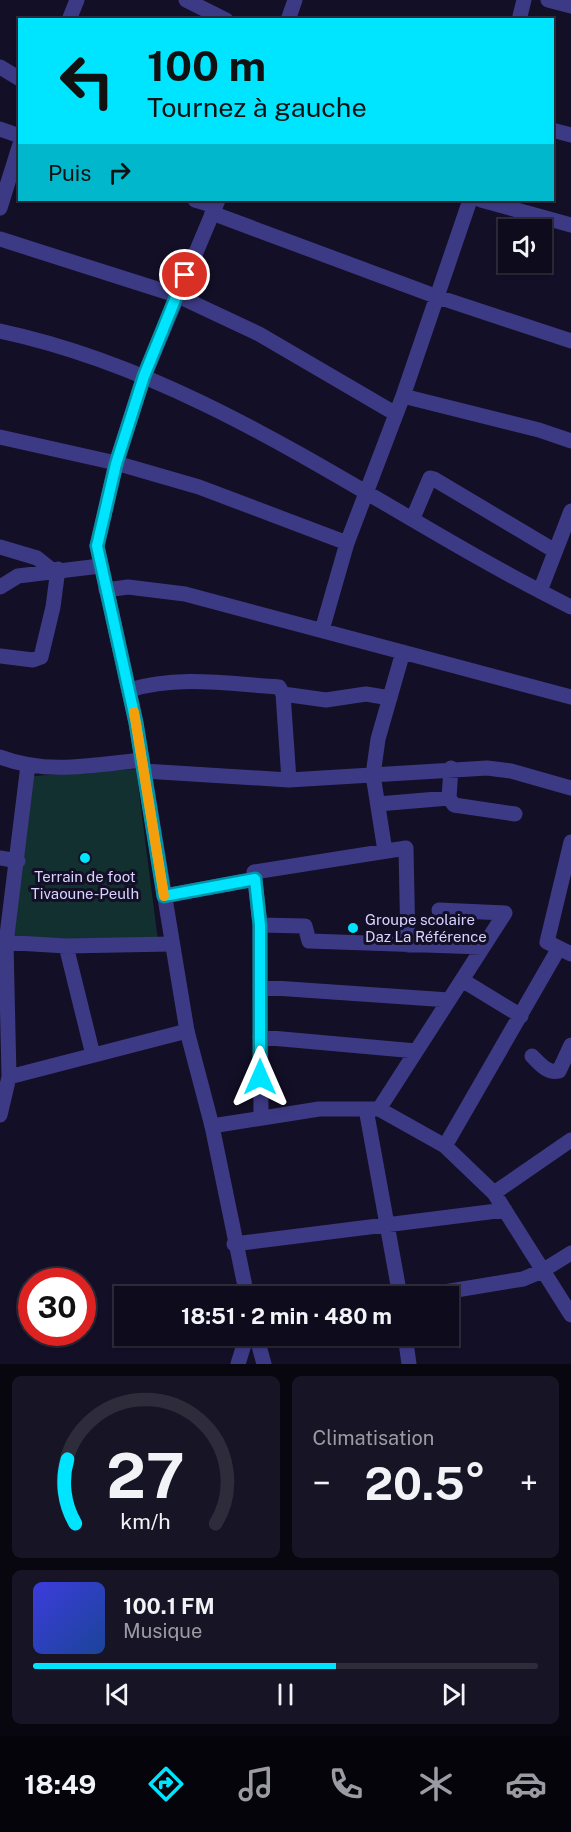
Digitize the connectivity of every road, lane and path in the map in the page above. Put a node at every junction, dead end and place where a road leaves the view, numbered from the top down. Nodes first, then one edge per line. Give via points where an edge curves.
1 (77, 0) edge
2 (186, 0) edge
3 (295, 0) edge
4 (524, 0) edge
5 (548, 0) edge
6 (571, 6) edge
7 (70, 18) edge
8 (222, 18) edge
9 (289, 18) edge
10 (520, 18) edge
11 (0, 67) edge
12 (18, 78) edge
13 (0, 129) edge
14 (554, 131) edge
15 (18, 135) edge
16 (571, 135) edge
17 (18, 150) edge
18 (198, 201) edge
19 (470, 201) edge
20 (485, 201) edge
21 (215, 206) edge
22 (0, 208) edge
23 (571, 225) edge
24 (0, 239) edge
25 (176, 295) junction
26 (435, 296) junction
27 (0, 331) edge
28 (571, 341) edge
29 (144, 376) junction
30 (403, 396) junction
31 (396, 414) junction
32 (0, 437) edge
33 (571, 441) edge
34 (116, 464) junction
35 (368, 491) junction
36 (571, 511) edge
37 (413, 518) junction
38 (347, 543) junction
39 (0, 547) edge
40 (555, 551) junction
41 (100, 566) junction
42 (55, 570) junction
43 (0, 587) edge
44 (106, 590) junction
45 (540, 591) junction
46 (571, 607) edge
47 (322, 630) junction
48 (403, 652) junction
49 (0, 656) edge
50 (130, 690) junction
51 (283, 694) junction
52 (571, 697) edge
53 (390, 698) junction
54 (0, 757) edge
55 (28, 765) junction
56 (143, 766) junction
57 (451, 768) junction
58 (373, 775) junction
59 (289, 780) junction
60 (571, 788) edge
61 (449, 798) junction
62 (378, 804) junction
63 (515, 813) dead end
64 (571, 842) edge
65 (385, 851) junction
66 (0, 858) edge
67 (18, 861) junction
68 (255, 879) junction
69 (164, 896) junction
70 (439, 910) dead end
71 (260, 925) junction
72 (3, 942) edge
73 (171, 944) junction
74 (408, 945) junction
75 (66, 946) junction
76 (483, 947) junction
77 (565, 951) edge
78 (462, 980) junction
79 (260, 987) junction
80 (449, 1000) junction
81 (521, 1016) junction
82 (187, 1031) junction
83 (260, 1037) junction
84 (571, 1045) edge
85 (416, 1051) junction
86 (93, 1055) junction
87 (532, 1056) dead end
88 (9, 1077) junction
89 (373, 1109) junction
90 (0, 1115) edge
91 (261, 1118) junction
92 (212, 1126) junction
93 (571, 1140) edge
94 (445, 1146) junction
95 (494, 1194) junction
96 (506, 1210) junction
97 (388, 1225) junction
98 (234, 1244) junction
99 (571, 1253) edge
100 (542, 1271) junction
101 (244, 1286) edge
102 (398, 1286) edge
103 (459, 1290) edge
104 (571, 1315) edge
105 (244, 1346) edge
106 (259, 1346) edge
107 (407, 1346) edge
108 (238, 1364) edge
109 (264, 1364) edge
110 (409, 1364) edge

1 - 7 street
2 - 8 street
3 - 9 street
4 - 10 street
5 - 6 street
11 - 12 street
13 - 15 street
14 - 16 street
17 - 22 street
18 - 21 street
19 - 26 street
20 - 23 street
21 - 25 street
21 - 26 street
24 - 25 street
25 - 29 street
25 - 31 street via 259,334
26 - 28 street
26 - 30 street
27 - 29 street
29 - 34 street
29 - 35 street via 224,413
30 - 31 street
30 - 33 street
31 - 35 street
32 - 34 street
34 - 38 street via 199,487
34 - 41 street via 97,540
35 - 37 street
35 - 38 street
36 - 40 street
37 - 40 street via 430,478 434,478
37 - 45 street
38 - 47 street
39 - 42 street via 37,558
40 - 45 street
41 - 42 street
41 - 44 street
42 - 43 street via 18,576
42 - 49 street via 53,607 42,654 33,660
44 - 47 street via 129,587 185,594
44 - 50 street
45 - 46 street
47 - 48 street
48 - 52 street
48 - 53 street
50 - 51 street via 162,682 194,682 279,687
50 - 56 street
51 - 53 street via 326,700 366,694
51 - 59 street
53 - 58 street
54 - 55 street
55 - 56 street
55 - 67 street
56 - 59 street
56 - 69 street
57 - 58 street
57 - 60 street via 511,771
57 - 61 street
58 - 59 street
58 - 62 street
61 - 62 street
61 - 63 street via 454,805
62 - 65 street
64 - 77 street via 547,942
65 - 68 street via 255,872
65 - 74 street via 406,848
66 - 67 street
67 - 72 street
68 - 69 street
68 - 71 street
69 - 73 street
70 - 76 street via 505,913
71 - 74 street via 305,926 309,941
71 - 79 street
72 - 75 street
72 - 88 street
73 - 75 street
73 - 82 street
74 - 76 street
75 - 86 street
76 - 78 street
77 - 81 street
78 - 80 street
78 - 81 street
79 - 80 street
79 - 83 street
80 - 85 street
81 - 94 street
82 - 86 street
82 - 92 street
83 - 85 street
83 - 91 street
84 - 87 street via 559,1071 545,1068
85 - 89 street
86 - 88 street
88 - 90 street
89 - 91 street via 319,1109
89 - 94 street
89 - 97 street
91 - 92 street
92 - 98 street
93 - 95 street
94 - 95 street
95 - 96 street
96 - 97 street
96 - 100 street
97 - 98 street
97 - 102 street
98 - 101 street
99 - 100 street
100 - 103 street via 523,1279
100 - 104 street
105 - 108 street
106 - 109 street
107 - 110 street

